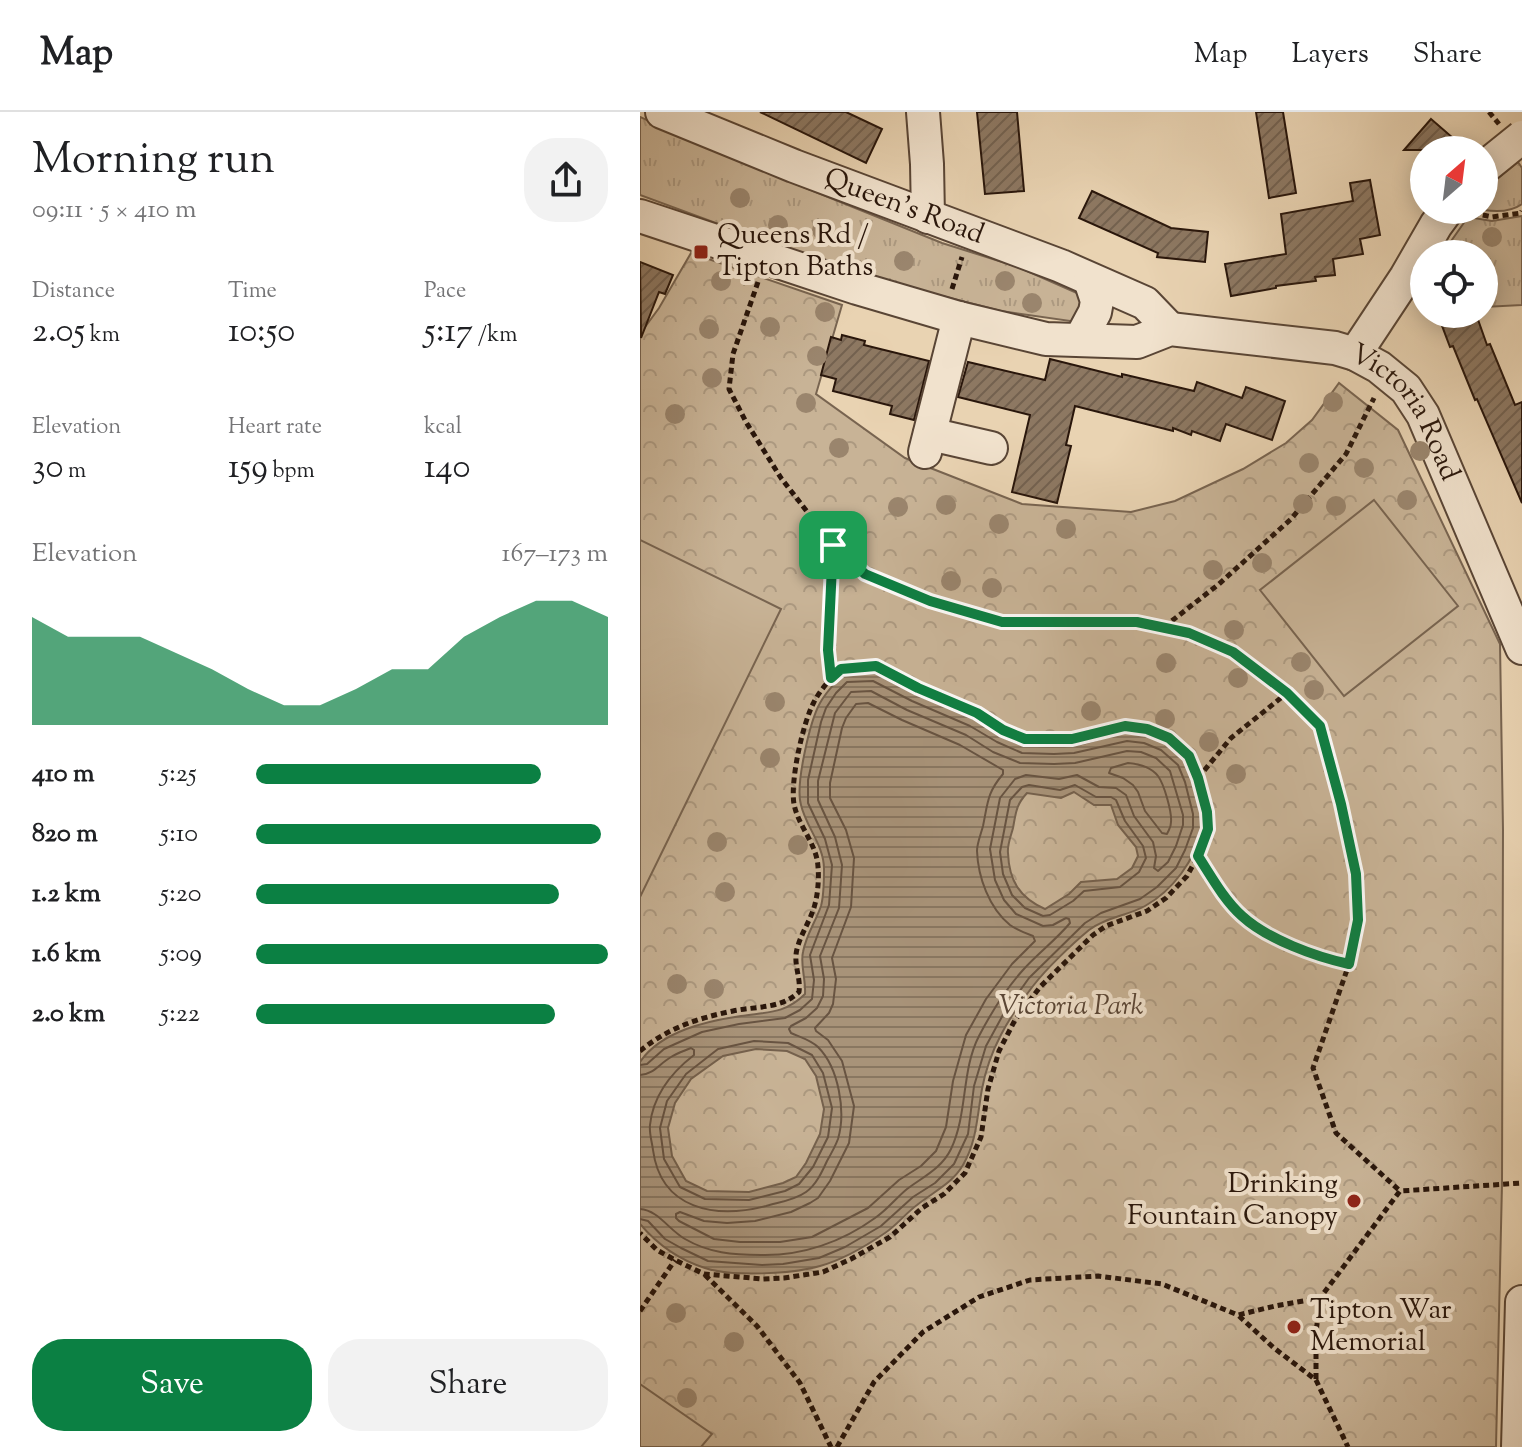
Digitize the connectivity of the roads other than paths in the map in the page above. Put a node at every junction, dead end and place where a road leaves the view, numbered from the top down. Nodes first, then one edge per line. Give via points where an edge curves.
1 (662, 112) edge
2 (923, 112) edge
3 (1522, 137) edge
4 (1498, 156) edge
5 (640, 216) edge
6 (928, 217) junction
7 (1437, 224) edge
8 (1090, 280) junction
9 (959, 318) junction
10 (1170, 329) junction
11 (1080, 340) junction
12 (1355, 354) junction
13 (991, 448) dead end
14 (1522, 648) edge
15 (1522, 1302) edge
16 (1518, 1447) edge

1 - 6 street, Queen's Road
2 - 6 street
3 - 4 street, bridge
5 - 9 street
6 - 8 street, Queen's Road
7 - 12 street
8 - 10 street, Queen's Road via 1145,303
8 - 11 street via 1097,301
9 - 11 street via 1046,339
9 - 13 street via 927,443
10 - 11 street, Victoria Road via 1137,342
10 - 12 street, Victoria Road via 1317,344
12 - 14 street, Victoria Road via 1406,389 1423,415
15 - 16 street

